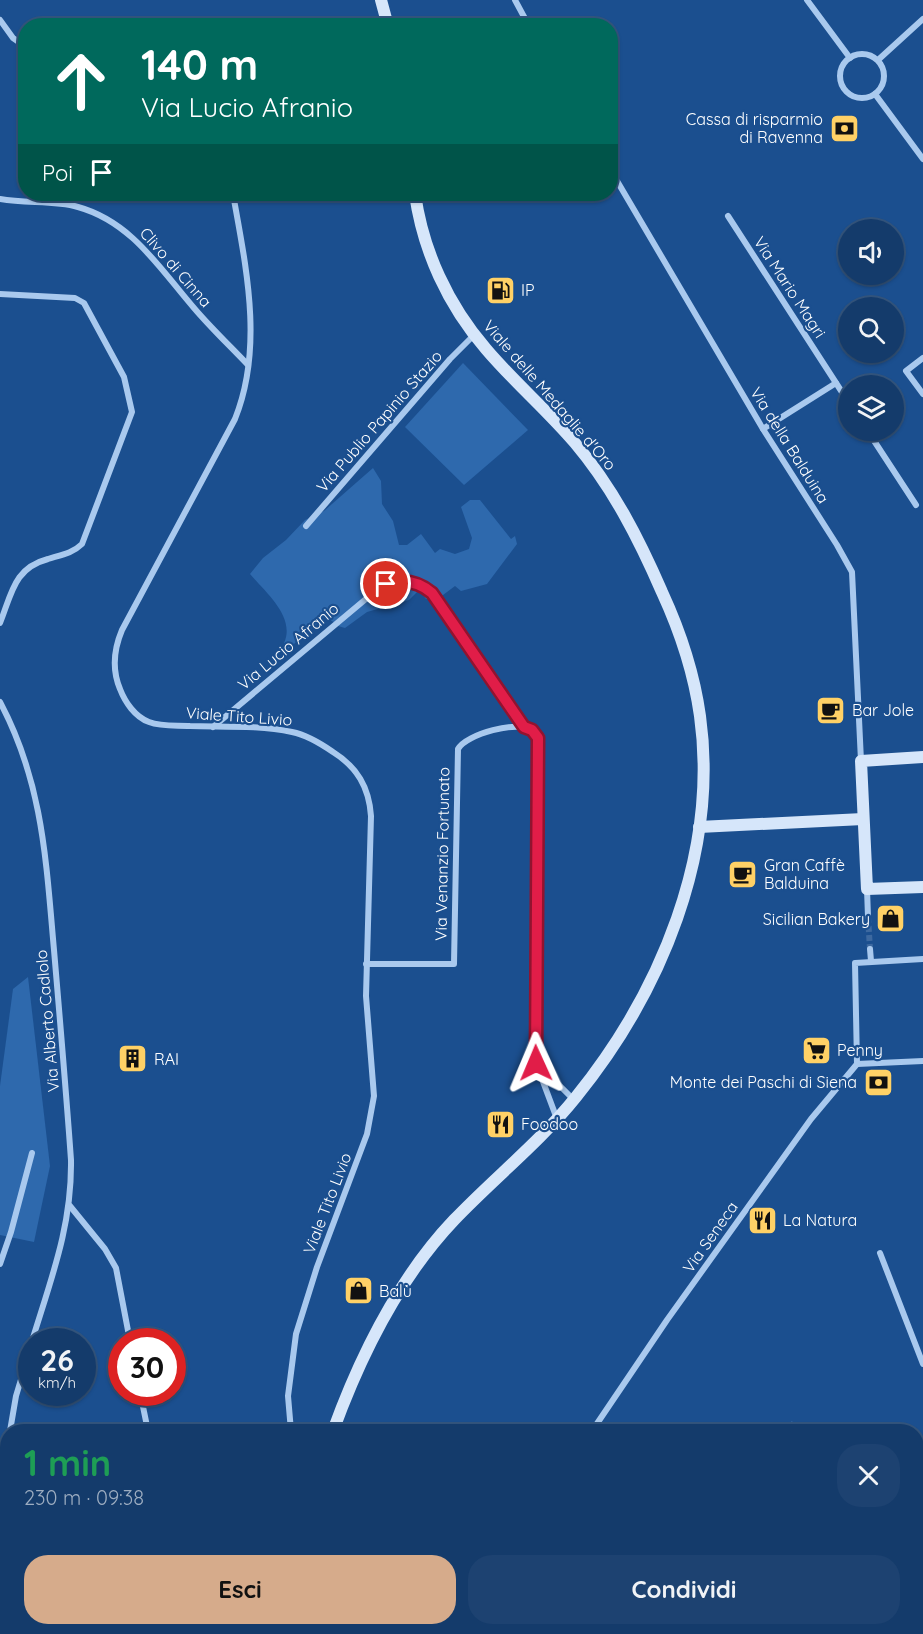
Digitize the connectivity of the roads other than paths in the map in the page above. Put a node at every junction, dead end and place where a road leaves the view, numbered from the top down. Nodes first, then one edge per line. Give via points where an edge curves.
1 (381, 0) edge
2 (516, 0) edge
3 (807, 0) edge
4 (386, 18) edge
5 (526, 18) edge
6 (923, 19) edge
7 (0, 20) edge
8 (18, 41) edge
9 (850, 58) junction
10 (878, 60) junction
11 (875, 94) junction
12 (923, 159) edge
13 (618, 183) edge
14 (0, 199) edge
15 (18, 201) edge
16 (20, 201) edge
17 (234, 201) edge
18 (416, 201) edge
19 (728, 216) dead end
20 (0, 294) edge
21 (474, 335) junction
22 (923, 358) edge
23 (248, 365) junction
24 (836, 383) junction
25 (838, 386) edge
26 (923, 394) edge
27 (763, 429) junction
28 (874, 441) edge
29 (916, 505) dead end
30 (306, 526) dead end
31 (0, 623) edge
32 (0, 702) edge
33 (212, 727) junction
34 (524, 727) junction
35 (923, 757) edge
36 (861, 761) junction
37 (862, 819) junction
38 (699, 827) junction
39 (923, 887) edge
40 (867, 889) junction
41 (868, 917) tunnel mouth
42 (870, 949) tunnel mouth
43 (923, 959) edge
44 (871, 961) junction
45 (366, 963) junction
46 (923, 1061) edge
47 (536, 1063) junction
48 (857, 1064) junction
49 (574, 1100) junction
50 (557, 1119) junction
51 (32, 1154) dead end
52 (70, 1206) junction
53 (880, 1253) dead end
54 (0, 1264) edge
55 (36, 1328) edge
56 (128, 1328) edge
57 (923, 1364) edge
58 (18, 1389) edge
59 (143, 1406) edge
60 (11, 1424) edge
61 (147, 1424) edge
62 (290, 1424) edge
63 (336, 1424) edge
64 (597, 1424) edge

1 - 4 main road
2 - 5 street
3 - 9 street
6 - 10 street
7 - 8 street
9 - 10 street via 864,54
9 - 11 street via 840,76 844,89 862,98
10 - 11 street via 884,74
11 - 12 street
13 - 27 street, Via della Balduina
14 - 15 street, Clivo di Cinna
16 - 23 street, Clivo di Cinna via 79,207 124,229
17 - 23 street, Viale Tito Livio via 250,304
18 - 21 main road, Viale delle Medaglie d'Oro via 430,257
19 - 24 street, Via Mario Magri
20 - 31 street via 75,298 84,303 124,377 132,412 82,544 23,571
21 - 30 street, Via Publio Papinio Stazio
21 - 38 main road, Viale delle Medaglie d'Oro via 598,472 622,508 658,582 684,645 698,704 703,770
22 - 26 street via 906,370
23 - 33 street, Viale Tito Livio via 244,396 235,419 128,618 116,653 119,687 140,717 161,725
24 - 25 street, Via Mario Magri
24 - 27 street
27 - 36 street, Via della Balduina via 852,572
28 - 29 street
32 - 52 street, Via Alberto Cadlolo via 26,761 43,831 65,1067
33 - 34 street, Via Lucio Afranio via 379,588 405,581 417,583 432,593
33 - 45 street, Viale Tito Livio via 282,730 302,735 340,756 361,778 369,795 371,816
34 - 45 street, Via Venanzio Fortunato via 474,735 458,749 454,964
34 - 47 street via 535,732 539,742
35 - 36 main road
36 - 37 main road
37 - 38 main road
37 - 40 main road
38 - 49 main road, Viale delle Medaglie d'Oro via 682,903 650,983 617,1041
39 - 40 main road
40 - 41 street
42 - 44 street
43 - 44 street
44 - 48 street via 855,963
45 - 62 street, Viale Tito Livio via 366,1011 374,1083 372,1113 296,1334 288,1396
46 - 48 street
47 - 49 street
47 - 50 street
48 - 64 street, Via Seneca via 811,1119
49 - 50 main road, Viale delle Medaglie d'Oro
50 - 63 main road, Viale delle Medaglie d'Oro via 453,1221 409,1275 375,1334
51 - 54 street
52 - 55 street, Via Alberto Cadlolo
52 - 56 street via 116,1268
53 - 57 street
58 - 60 street, Via Alberto Cadlolo
59 - 61 street

